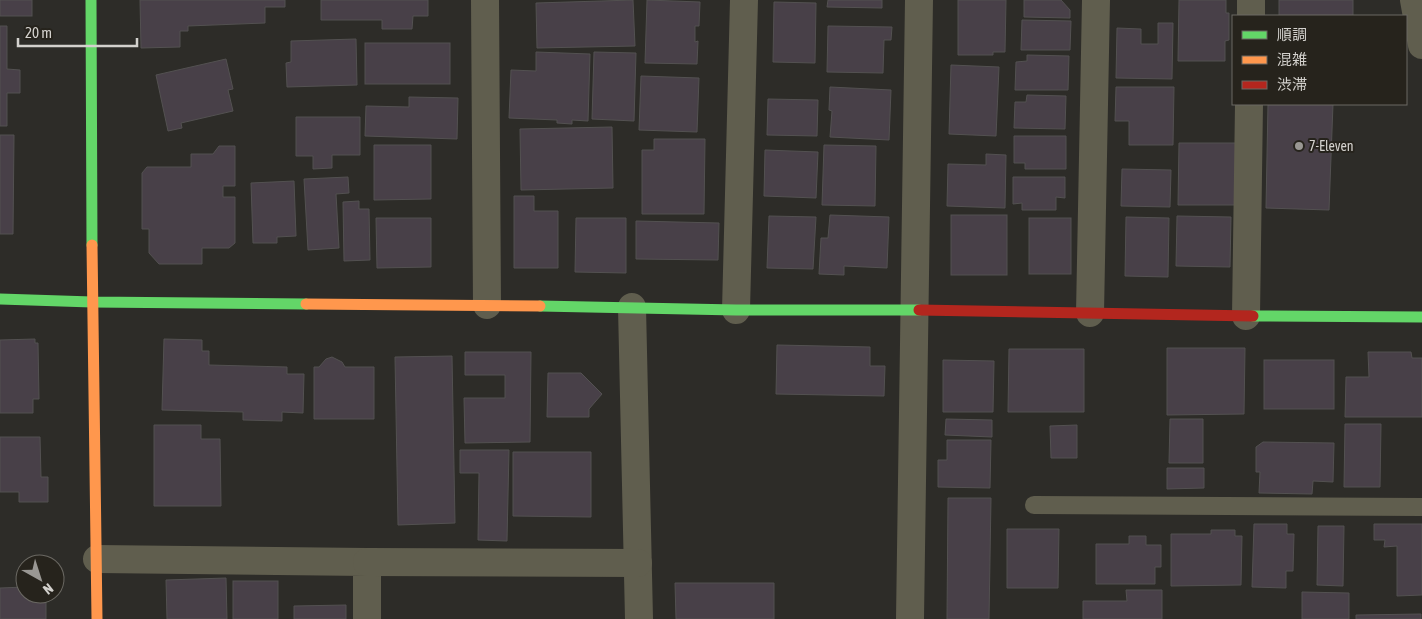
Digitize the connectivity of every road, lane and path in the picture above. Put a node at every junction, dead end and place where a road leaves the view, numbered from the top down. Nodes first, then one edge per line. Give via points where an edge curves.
1 (91, 0) edge
2 (485, 0) edge
3 (744, 0) edge
4 (919, 0) edge
5 (1096, 0) edge
6 (1251, 0) edge
7 (1414, 0) edge
8 (1250, 15) edge
9 (1422, 45) edge
10 (1249, 105) edge
11 (0, 299) edge
12 (92, 302) junction
13 (487, 305) junction
14 (632, 307) junction
15 (736, 310) junction
16 (916, 310) junction
17 (1090, 313) junction
18 (1246, 316) junction
19 (1422, 317) edge
20 (1034, 505) dead end
21 (1422, 507) edge
22 (97, 559) junction
23 (367, 562) junction
24 (638, 563) junction
25 (97, 619) edge
26 (368, 619) edge
27 (638, 619) edge
28 (910, 619) edge

1 - 12 street
2 - 13 street
3 - 15 street
4 - 16 street
5 - 17 street
6 - 8 street
7 - 9 street
10 - 18 street
11 - 12 street
12 - 13 street
12 - 22 street
13 - 14 street
14 - 15 street
14 - 24 street
15 - 16 street
16 - 17 street
16 - 28 street
17 - 18 street
18 - 19 street
20 - 21 lane
22 - 23 street
22 - 25 street
23 - 24 street
23 - 26 street
24 - 27 street

